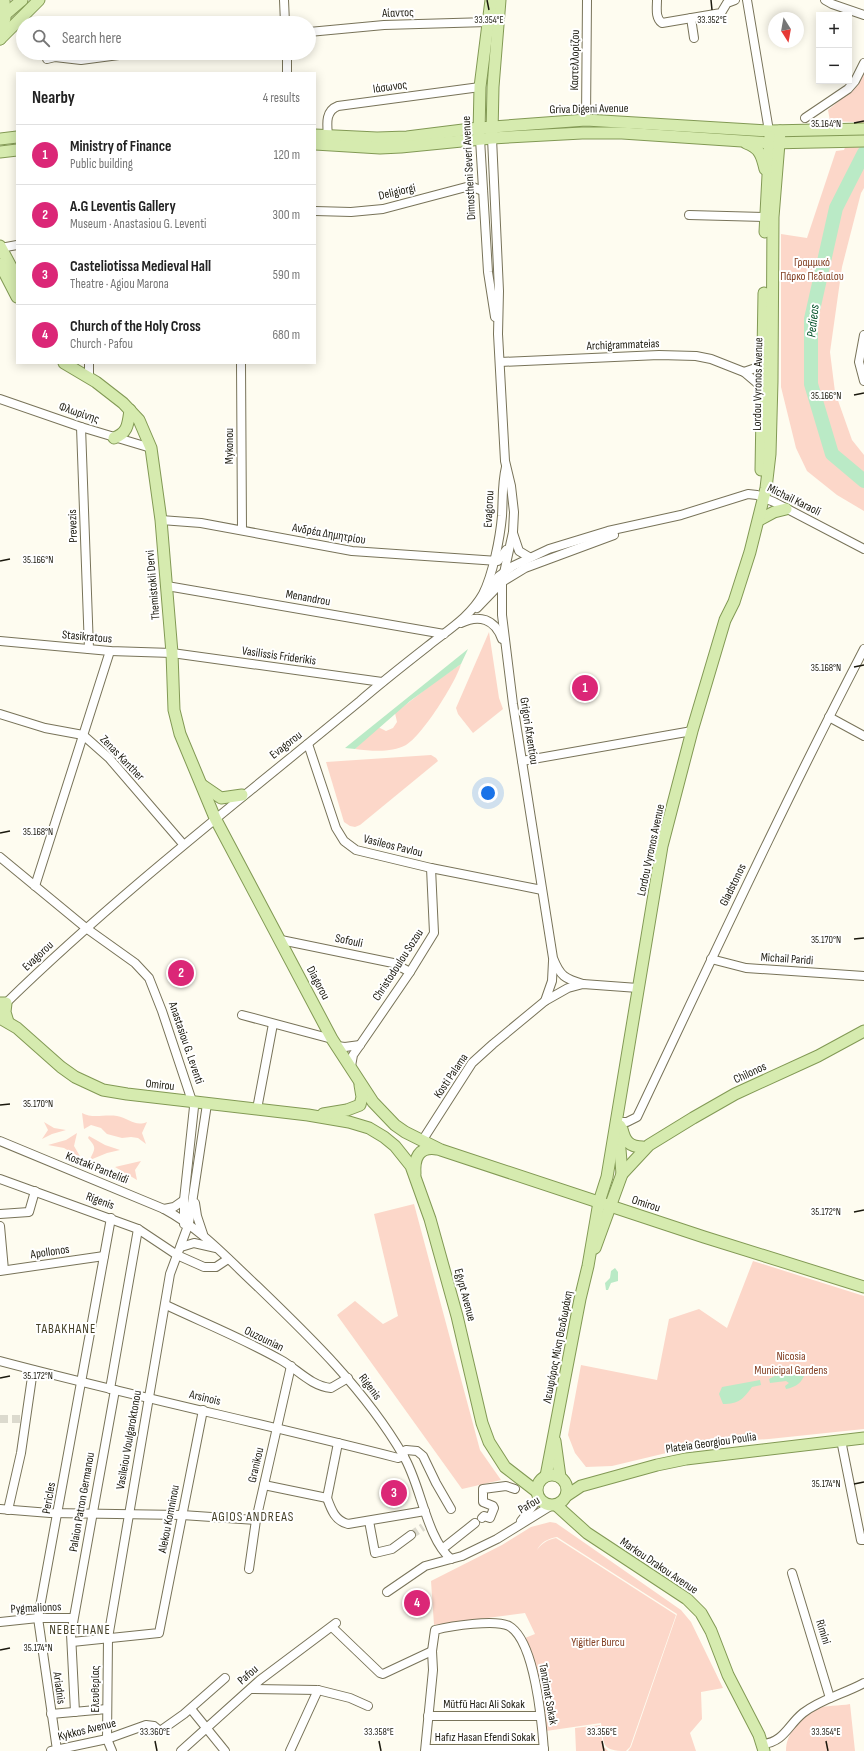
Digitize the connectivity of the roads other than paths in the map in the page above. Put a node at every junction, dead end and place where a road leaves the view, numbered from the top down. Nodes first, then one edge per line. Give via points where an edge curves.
1 (4, 0) edge
2 (22, 0) edge
3 (39, 0) edge
4 (284, 0) edge
5 (491, 0) edge
6 (500, 0) edge
7 (587, 0) edge
8 (657, 0) edge
9 (735, 0) edge
10 (747, 0) edge
11 (825, 0) edge
12 (864, 15) edge
13 (23, 16) edge
14 (285, 16) edge
15 (2, 17) edge
16 (691, 18) junction
17 (488, 22) junction
18 (16, 23) edge
19 (316, 31) edge
20 (694, 38) dead end
21 (0, 39) edge
22 (287, 60) edge
23 (864, 63) edge
24 (288, 72) edge
25 (480, 87) junction
26 (806, 118) dead end
27 (586, 120) junction
28 (864, 129) edge
29 (775, 131) junction
30 (492, 132) junction
31 (479, 133) junction
32 (316, 135) edge
33 (328, 136) junction
34 (16, 137) edge
35 (0, 139) edge
36 (739, 141) junction
37 (864, 141) edge
38 (775, 143) junction
39 (316, 144) edge
40 (16, 150) edge
41 (0, 152) edge
42 (767, 180) junction
43 (483, 191) junction
44 (316, 211) edge
45 (689, 215) dead end
46 (765, 217) junction
47 (16, 245) edge
48 (0, 247) edge
49 (0, 264) edge
50 (16, 276) edge
51 (16, 295) edge
52 (498, 334) junction
53 (864, 339) edge
54 (500, 362) junction
55 (66, 364) edge
56 (75, 364) edge
57 (89, 364) edge
58 (241, 364) edge
59 (764, 365) junction
60 (744, 372) junction
61 (85, 375) junction
62 (864, 381) edge
63 (764, 388) junction
64 (0, 399) edge
65 (130, 410) junction
66 (81, 427) junction
67 (114, 438) junction
68 (151, 448) junction
69 (506, 466) junction
70 (761, 496) junction
71 (786, 509) junction
72 (161, 520) junction
73 (759, 520) junction
74 (639, 525) junction
75 (242, 530) junction
76 (512, 536) junction
77 (864, 549) edge
78 (529, 557) junction
79 (494, 561) junction
80 (504, 572) junction
81 (502, 582) junction
82 (167, 586) junction
83 (483, 593) junction
84 (465, 616) junction
85 (725, 620) junction
86 (458, 624) junction
87 (444, 634) junction
88 (0, 641) edge
89 (504, 648) junction
90 (89, 649) junction
91 (864, 649) edge
92 (110, 651) junction
93 (172, 653) junction
94 (382, 682) junction
95 (0, 714) edge
96 (829, 717) junction
97 (692, 731) junction
98 (83, 735) junction
99 (864, 736) edge
100 (308, 744) junction
101 (522, 761) junction
102 (201, 785) junction
103 (242, 796) junction
104 (215, 818) junction
105 (183, 844) junction
106 (0, 856) edge
107 (431, 868) junction
108 (35, 886) junction
109 (542, 890) junction
110 (86, 928) junction
111 (281, 940) junction
112 (553, 958) junction
113 (711, 959) junction
114 (410, 972) junction
115 (864, 976) edge
116 (583, 984) junction
117 (638, 988) junction
118 (545, 1001) junction
119 (3, 1003) edge
120 (242, 1015) dead end
121 (4, 1020) edge
122 (272, 1024) junction
123 (864, 1031) edge
124 (335, 1042) junction
125 (360, 1045) junction
126 (351, 1066) junction
127 (359, 1080) junction
128 (621, 1090) junction
129 (194, 1102) junction
130 (207, 1104) junction
131 (257, 1109) junction
132 (308, 1115) junction
133 (349, 1122) joint
134 (620, 1122) junction
135 (384, 1137) junction
136 (0, 1141) edge
137 (422, 1142) junction
138 (646, 1146) junction
139 (441, 1150) junction
140 (622, 1160) junction
141 (622, 1174) junction
142 (415, 1177) junction
143 (607, 1177) junction
144 (0, 1179) edge
145 (194, 1188) junction
146 (35, 1190) junction
147 (184, 1200) junction
148 (599, 1202) junction
149 (611, 1206) junction
150 (164, 1209) junction
151 (0, 1214) edge
152 (111, 1218) junction
153 (186, 1222) junction
154 (0, 1226) edge
155 (138, 1229) junction
156 (204, 1236) junction
157 (217, 1248) junction
158 (179, 1251) junction
159 (104, 1256) junction
160 (228, 1259) junction
161 (588, 1266) junction
162 (2, 1271) edge
163 (864, 1287) edge
164 (166, 1305) junction
165 (0, 1361) edge
166 (291, 1366) junction
167 (33, 1370) junction
168 (348, 1378) junction
169 (82, 1380) junction
170 (113, 1389) junction
171 (148, 1398) junction
172 (203, 1410) junction
173 (277, 1427) junction
174 (555, 1433) junction
175 (864, 1438) edge
176 (841, 1440) junction
177 (338, 1442) junction
178 (403, 1454) junction
179 (546, 1476) junction
180 (560, 1477) junction
181 (264, 1485) junction
182 (515, 1489) dead end
183 (538, 1494) junction
184 (327, 1498) junction
185 (559, 1502) junction
186 (451, 1508) dead end
187 (4, 1510) edge
188 (425, 1511) junction
189 (58, 1513) junction
190 (93, 1513) junction
191 (128, 1514) junction
192 (182, 1515) junction
193 (482, 1518) dead end
194 (256, 1520) junction
195 (369, 1521) junction
196 (475, 1523) dead end
197 (518, 1525) junction
198 (412, 1535) tunnel mouth
199 (864, 1540) edge
200 (446, 1546) dead end
201 (451, 1559) junction
202 (249, 1569) dead end
203 (792, 1573) dead end
204 (387, 1592) dead end
205 (38, 1618) junction
206 (73, 1618) junction
207 (0, 1622) edge
208 (108, 1638) junction
209 (72, 1642) junction
210 (432, 1651) junction
211 (225, 1678) dead end
212 (864, 1683) edge
213 (251, 1689) junction
214 (318, 1690) junction
215 (830, 1698) junction
216 (368, 1706) dead end
217 (107, 1709) junction
218 (191, 1709) junction
219 (75, 1712) junction
220 (51, 1714) junction
221 (428, 1716) junction
222 (540, 1716) junction
223 (206, 1727) junction
224 (107, 1739) junction
225 (764, 1748) edge
226 (426, 1750) edge
227 (544, 1750) edge
228 (54, 1751) edge
229 (112, 1751) edge
230 (181, 1751) edge
231 (225, 1751) edge
232 (290, 1751) edge

1 - 15 main road
2 - 15 main road
3 - 13 main road
4 - 14 street
5 - 17 main road, Dimostheni Severi Avenue
6 - 30 main road, Dimostheni Severi Avenue
7 - 27 street, Καστελλορίζου
8 - 16 street via 657,16 662,23
9 - 16 street via 727,3 721,13
10 - 29 street
11 - 12 street
15 - 21 main road
16 - 20 street
17 - 19 street, Αίαντος
17 - 25 main road, Dimostheni Severi Avenue
18 - 21 main road
22 - 24 street
23 - 26 street via 848,89
25 - 31 main road, Dimostheni Severi Avenue
25 - 33 street, Ιάσωνος via 338,106 330,111
27 - 29 main road, Griva Digeni Avenue
27 - 30 main road, Griva Digeni Avenue
28 - 29 main road, Griva Digeni Avenue
29 - 38 main road
30 - 31 main road, Griva Digeni Avenue
30 - 36 main road, Griva Digeni Avenue via 622,133
30 - 52 street, Dimostheni Severi Avenue via 499,291
31 - 33 main road, Griva Digeni Avenue via 377,138
31 - 39 main road, Griva Digeni Avenue via 394,148
31 - 43 street, Dimostheni Severi Avenue
32 - 33 main road, Griva Digeni Avenue
34 - 35 main road
36 - 38 main road, Griva Digeni Avenue
36 - 42 main road via 758,149
37 - 38 main road, Griva Digeni Avenue
38 - 42 main road, Lordou Vyronos Avenue
38 - 70 main road, Lordou Vyronos Avenue via 770,454
40 - 41 main road
42 - 46 main road, Lordou Vyronos Avenue
43 - 44 street, Deligiorgi via 470,186 383,208 351,212
43 - 52 street, Dimostheni Severi Avenue via 488,272
45 - 46 street
46 - 59 main road, Lordou Vyronos Avenue
47 - 48 street
48 - 50 main road
49 - 51 main road
52 - 54 street, Dimostheni Severi Avenue
53 - 62 street via 859,362
54 - 60 street, Archigrammateias via 679,355 711,359
54 - 69 street, Dimostheni Severi Avenue
55 - 61 main road, Themistokli Dervi
56 - 61 main road, Themistokli Dervi
57 - 61 street
58 - 75 street, Mykonou
59 - 60 street
59 - 63 main road, Lordou Vyronos Avenue
60 - 63 street, Archigrammateias
61 - 65 main road, Themistokli Dervi
63 - 70 main road, Lordou Vyronos Avenue
64 - 66 street, Φλωρίνης
65 - 67 main road via 126,431
65 - 68 main road, Themistokli Dervi via 139,420
66 - 67 street, Φλωρίνης
66 - 90 street, Prevezis
67 - 68 street, Φλωρίνης
68 - 72 main road, Themistokli Dervi
69 - 76 street, Grigori Afxentiou via 512,500
69 - 79 street, Evagorou
70 - 71 street, Michail Karaoli
70 - 73 main road, Lordou Vyronos Avenue
70 - 74 street, Michail Karaoli via 748,494
70 - 85 main road, Lordou Vyronos Avenue via 727,600
71 - 73 main road
71 - 77 street, Michail Karaoli
72 - 75 street, Ανδρέα Δημητρίου
72 - 82 main road, Themistokli Dervi
73 - 85 main road, Lordou Vyronos Avenue via 734,602
74 - 78 street, Michail Karaoli via 591,536
74 - 81 street, Michail Karaoli via 525,568
75 - 79 street, Ανδρέα Δημητρίου via 352,551
76 - 78 street via 519,552
76 - 79 street via 502,557
76 - 80 street, Grigori Afxentiou
78 - 80 street, Michail Karaoli
79 - 83 street, Evagorou
80 - 81 street, Grigori Afxentiou
80 - 83 street, Michail Karaoli
81 - 84 street, Michail Karaoli via 480,606
81 - 89 street, Grigori Afxentiou
82 - 87 street, Menandrou
82 - 93 main road, Themistokli Dervi
83 - 84 street, Evagorou
84 - 86 street, Evagorou
85 - 97 main road, Lordou Vyronos Avenue
86 - 87 street, Evagorou
86 - 89 street via 476,618 487,620 499,632
87 - 94 street, Evagorou
88 - 90 street, Stasikratous
89 - 101 street, Grigori Afxentiou
90 - 92 street, Stasikratous
91 - 96 street, Gladstonos
92 - 93 street, Stasikratous
92 - 98 street
93 - 94 street, Vasilissis Friderikis
93 - 102 main road, Themistokli Dervi via 176,722
94 - 100 street, Evagorou
95 - 98 street, Zenas Kanther via 46,728
96 - 99 street
96 - 113 street, Gladstonos
97 - 101 street
97 - 117 main road, Lordou Vyronos Avenue via 662,846
98 - 105 street, Zenas Kanther via 109,758
98 - 108 street
100 - 103 street, Evagorou
100 - 107 street, Vasileos Pavlou via 340,837 356,850
101 - 109 street, Grigori Afxentiou
102 - 103 main road via 221,798
102 - 104 main road, Themistokli Dervi
103 - 104 street, Evagorou
104 - 105 street, Evagorou
104 - 111 main road, Diagorou
105 - 110 street, Evagorou
106 - 108 street, Anastasiou G. Leventi
107 - 109 street, Vasileos Pavlou
107 - 114 street, Christodoulou Sozou via 434,933
108 - 110 street, Anastasiou G. Leventi
109 - 112 street, Grigori Afxentiou
110 - 119 street, Evagorou
110 - 129 street, Anastasiou G. Leventi via 135,962 149,978
111 - 114 street, Sofouli via 393,963
111 - 124 main road, Diagorou
112 - 116 street, Grigori Afxentiou via 564,977
112 - 118 street via 552,981
113 - 115 street, Michail Paridi via 746,968
113 - 134 street, Gladstonos via 637,1117 628,1122
114 - 125 street, Christodoulou Sozou
116 - 117 street, Kosti Palama
116 - 118 street, Kosti Palama via 568,988
117 - 128 main road, Lordou Vyronos Avenue
118 - 137 street, Kosti Palama via 472,1063
119 - 121 main road, Omirou
120 - 122 street
121 - 129 main road, Omirou via 61,1068 89,1084 103,1090
122 - 124 street
122 - 131 street
123 - 138 main road, Chilonos via 818,1056 735,1094
124 - 125 street via 345,1047
124 - 126 main road, Diagorou
125 - 126 street, Christodoulou Sozou via 353,1056
126 - 127 main road, Diagorou
127 - 132 main road via 362,1097 360,1105 333,1113
127 - 137 main road, Diagorou via 373,1102 395,1125
128 - 134 main road, Lordou Vyronos Avenue
128 - 143 main road, Lordou Vyronos Avenue
129 - 130 main road, Omirou
129 - 147 street
130 - 131 main road, Omirou
130 - 145 street
131 - 132 main road, Omirou
132 - 133 main road, Omirou
133 - 135 main road, Egypt Avenue via 369,1128
134 - 138 main road via 629,1144 635,1147
134 - 140 main road, Lordou Vyronos Avenue
135 - 137 main road via 399,1142
135 - 142 main road, Egypt Avenue via 406,1158
136 - 150 street, Kostaki Pantelidi
137 - 139 main road, Omirou
138 - 140 main road, Chilonos
138 - 141 main road
139 - 142 main road via 429,1149 419,1154 415,1161
139 - 148 main road, Omirou
140 - 141 main road, Lordou Vyronos Avenue
140 - 143 main road, Chilonos
141 - 149 main road, Lordou Vyronos Avenue
142 - 183 main road, Egypt Avenue via 430,1219 489,1442 505,1467
143 - 148 main road, Lordou Vyronos Avenue
144 - 146 street, Rigenis
145 - 153 street
145 - 156 street via 197,1216
146 - 151 street via 29,1212
146 - 152 street, Rigenis
147 - 150 street via 174,1207
147 - 153 street
148 - 149 main road, Omirou
148 - 161 main road, Λεωφόρος Μίκη Θεοδωράκη
149 - 161 main road, Λεωφόρος Μίκη Θεοδωράκη
149 - 163 main road, Omirou
150 - 153 street, Kostaki Pantelidi
152 - 155 street, Rigenis
152 - 159 street, Pericles
153 - 156 street, Rigenis
153 - 158 street, Vasileiou Voulgaroktonou via 185,1235
154 - 162 street
155 - 158 street, Rigenis
155 - 170 street, Palaion Patron Germanou
156 - 157 street, Rigenis
157 - 158 street via 194,1243
157 - 160 street, Rigenis
158 - 160 street, Rigenis via 208,1268 216,1267
158 - 164 street, Vasileiou Voulgaroktonou via 170,1274
159 - 162 street, Apollonos
159 - 169 street, Pericles
160 - 168 street, Rigenis
161 - 174 main road, Λεωφόρος Μίκη Θεοδωράκη
164 - 166 street, Ouzounian
164 - 171 street, Vasileiou Voulgaroktonou
165 - 167 street, Arsinois
166 - 168 street, Ouzounian via 307,1379 326,1388 335,1387
166 - 173 street, Granikou
167 - 169 street, Arsinois
167 - 187 street via 21,1453
168 - 178 street, Rigenis
169 - 170 street, Arsinois
169 - 189 street, Pericles
170 - 171 street, Arsinois
170 - 190 street, Palaion Patron Germanou
171 - 172 street, Arsinois
171 - 191 street, Vasileiou Voulgaroktonou
172 - 173 street, Arsinois
172 - 192 street, Alekou Komninou
173 - 177 street, Arsinois
173 - 181 street, Granikou
174 - 179 main road, Λεωφόρος Μίκη Θεοδωράκη
174 - 180 main road, Λεωφόρος Μίκη Θεοδωράκη
175 - 176 main road, Plateia Georgiou Poulia
176 - 185 main road, Plateia Georgiou Poulia via 709,1455 664,1463 581,1486
176 - 199 street via 861,1540
177 - 178 street, Arsinois via 398,1458
177 - 184 street
178 - 186 street, Arsinois via 406,1450 418,1451 424,1456
178 - 188 street, Rigenis
179 - 180 main road via 553,1474
179 - 183 main road via 539,1482
180 - 185 main road via 567,1486
181 - 184 street
181 - 194 street, Granikou
182 - 193 street via 506,1486 483,1489 483,1502 494,1508 490,1518
183 - 185 main road via 546,1504
183 - 197 street, Pafou
184 - 195 street via 334,1516 343,1523
185 - 197 street, Pafou
185 - 225 main road, Markou Drakou Avenue via 572,1521 687,1599 699,1611 711,1630 728,1676
187 - 189 street
188 - 195 street
188 - 201 street, Rigenis via 426,1525
189 - 190 street
189 - 205 street, Pericles
190 - 191 street
190 - 206 street, Palaion Patron Germanou
191 - 192 street
191 - 208 street, Vasileiou Voulgaroktonou
192 - 194 street
192 - 208 street, Alekou Komninou via 159,1633
194 - 202 street, Granikou
195 - 198 street via 375,1552 392,1550
196 - 200 street
197 - 201 street, Pafou via 497,1539
201 - 204 street, Pafou via 425,1566
203 - 215 street, Rimini
205 - 206 street, Pygmalionos
205 - 207 street, Pygmalionos
205 - 220 street, Ariadnis
206 - 209 street, Palaion Patron Germanou
208 - 209 street
208 - 217 street, Ελευθερίας
209 - 219 street, Palaion Patron Germanou
210 - 213 street, Pafou via 383,1674 334,1625
210 - 221 street via 433,1670
210 - 222 street, Tanzimat Sokak via 435,1630 450,1626 506,1625 514,1630 530,1662
211 - 218 street
212 - 215 street
213 - 214 street
213 - 223 street, Pafou
214 - 216 street via 350,1698
214 - 232 street
215 - 225 street via 802,1714 778,1740
217 - 219 street
217 - 224 street, Ελευθερίας
218 - 223 street
218 - 224 street, Kykkos Avenue via 160,1731 154,1726 146,1725
219 - 220 street
220 - 228 street, Ariadnis
221 - 222 street, Mütfü Hacı Ali Sokak
221 - 226 street
222 - 227 street, Tanzimat Sokak
223 - 230 street, Pafou
223 - 231 street
224 - 228 street, Kykkos Avenue
224 - 229 street
226 - 227 street, Hafız Hasan Efendi Sokak

